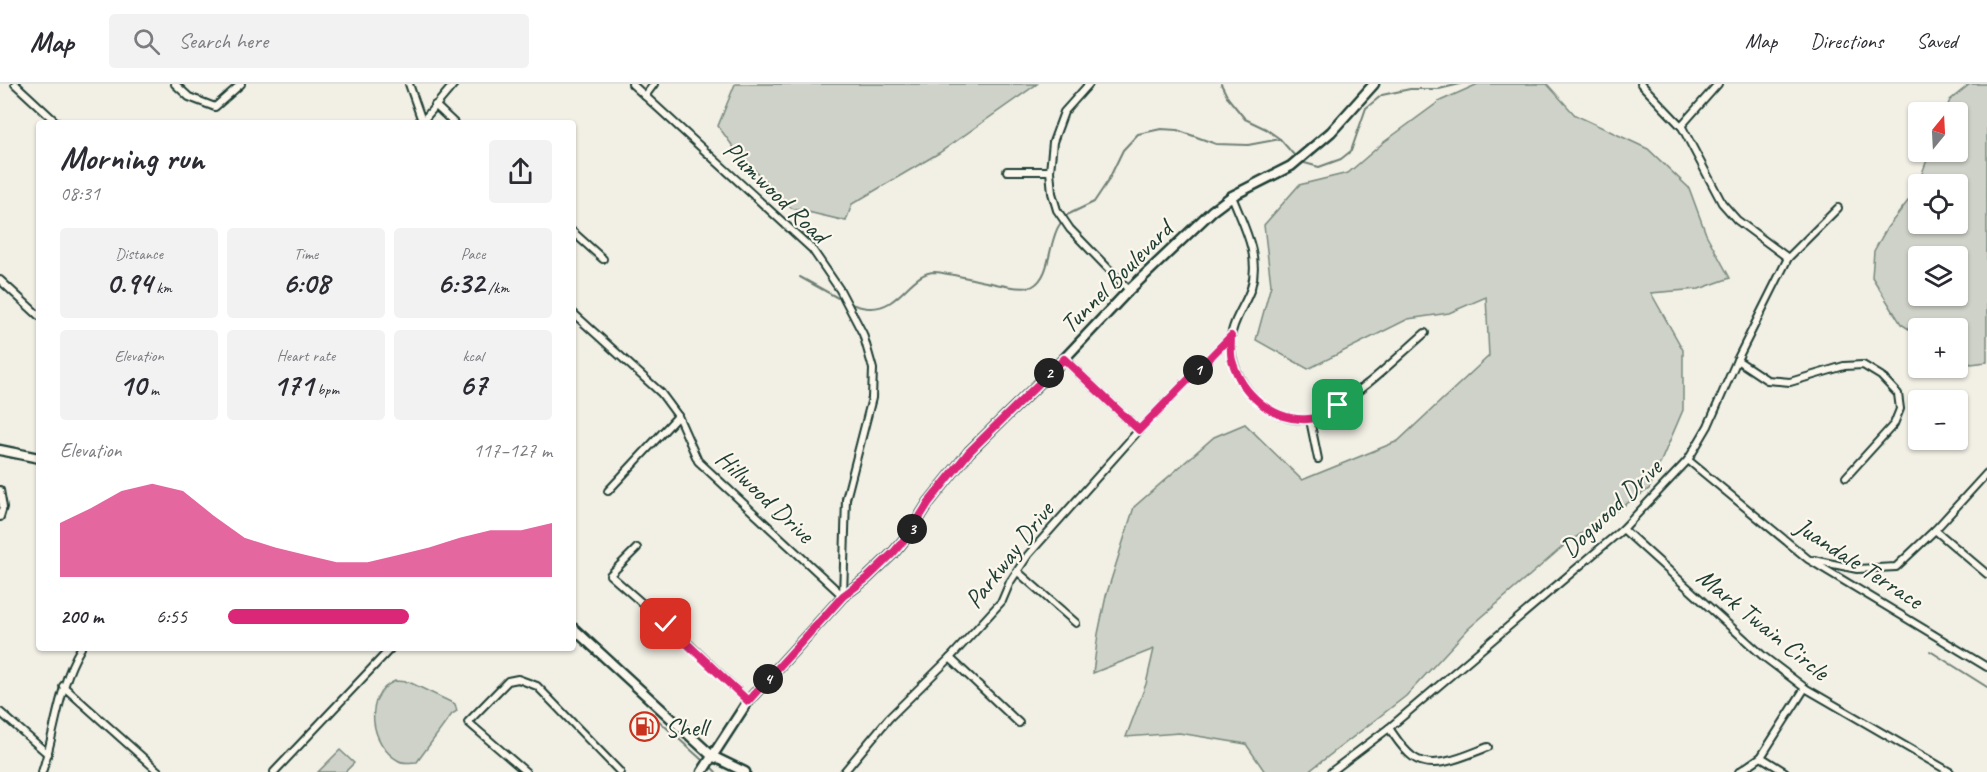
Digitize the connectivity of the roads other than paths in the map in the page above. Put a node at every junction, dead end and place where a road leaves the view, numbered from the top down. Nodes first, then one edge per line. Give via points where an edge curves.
1 (15, 84) edge
2 (175, 84) edge
3 (241, 84) edge
4 (409, 84) edge
5 (454, 84) edge
6 (632, 84) edge
7 (654, 84) edge
8 (1089, 84) edge
9 (1374, 84) edge
10 (1641, 84) edge
11 (1718, 84) edge
12 (645, 96) junction
13 (435, 105) junction
14 (54, 120) edge
15 (421, 120) edge
16 (424, 120) edge
17 (451, 120) edge
18 (1681, 126) junction
19 (1007, 171) dead end
20 (1050, 171) junction
21 (1232, 196) junction
22 (1838, 208) dead end
23 (576, 235) edge
24 (1788, 258) junction
25 (603, 259) dead end
26 (0, 280) edge
27 (1129, 290) junction
28 (36, 313) edge
29 (576, 316) edge
30 (1425, 333) dead end
31 (1231, 336) junction
32 (1064, 359) junction
33 (1737, 360) junction
34 (678, 416) junction
35 (1310, 420) junction
36 (1139, 430) junction
37 (0, 450) edge
38 (36, 457) edge
39 (1318, 459) dead end
40 (1688, 460) junction
41 (1987, 473) edge
42 (1846, 477) dead end
43 (0, 490) edge
44 (609, 491) dead end
45 (0, 517) edge
46 (1623, 529) junction
47 (1935, 530) junction
48 (637, 548) dead end
49 (1808, 559) junction
50 (1018, 572) junction
51 (1987, 574) edge
52 (843, 596) junction
53 (1076, 623) dead end
54 (576, 631) edge
55 (79, 651) edge
56 (388, 651) edge
57 (950, 658) junction
58 (1987, 667) edge
59 (63, 686) junction
60 (1805, 688) junction
61 (748, 701) junction
62 (0, 712) edge
63 (1019, 723) dead end
64 (1389, 728) junction
65 (1488, 747) dead end
66 (48, 754) junction
67 (712, 756) junction
68 (1761, 758) junction
69 (42, 772) edge
70 (159, 772) edge
71 (274, 772) edge
72 (526, 772) edge
73 (620, 772) edge
74 (702, 772) edge
75 (745, 772) edge
76 (844, 772) edge
77 (1331, 772) edge
78 (1739, 772) edge
79 (1785, 772) edge
80 (1950, 772) edge

1 - 14 street
2 - 3 street via 189,97 215,107
4 - 15 street
5 - 13 street
6 - 12 street, Plumwood Road
7 - 12 street
8 - 20 street via 1064,112 1053,142
9 - 21 main road, Tunnel Boulevard via 1331,132 1291,166
10 - 18 street
11 - 18 street
12 - 52 street, Plumwood Road via 812,249 863,334 873,369 872,398 846,499
13 - 16 street
13 - 17 street
18 - 24 street via 1722,203 1737,220
19 - 20 street
20 - 27 street via 1057,210 1075,235
21 - 27 main road, Tunnel Boulevard
21 - 31 street via 1254,258 1252,285
22 - 24 street, Dogwood Drive
23 - 25 street
24 - 33 street, Dogwood Drive
26 - 28 street
27 - 32 main road, Tunnel Boulevard
29 - 34 street, Hillwood Drive via 661,393
30 - 35 street via 1347,399
31 - 35 street via 1232,360 1247,391 1265,408 1288,418
31 - 36 street, Parkway Drive
32 - 36 street
32 - 52 main road, Tunnel Boulevard via 969,452 894,552
33 - 40 street, Dogwood Drive
33 - 42 street via 1767,380 1790,382 1844,366 1863,365 1881,376 1898,394 1900,410 1894,424
34 - 44 street
34 - 52 street, Hillwood Drive via 698,461
35 - 39 street
36 - 50 street, Parkway Drive via 1028,555
37 - 38 main road
40 - 46 street, Dogwood Drive
40 - 49 street, Juandale Terrace
41 - 47 street
43 - 45 street
46 - 60 street, Mark Twain Circle via 1763,656
46 - 64 street, Dogwood Drive
47 - 49 street via 1896,567 1857,569
47 - 51 street
48 - 61 street via 610,575
49 - 58 street, Juandale Terrace
50 - 53 street
50 - 57 street, Parkway Drive via 1002,601
52 - 61 main road, Tunnel Boulevard
54 - 67 main road
55 - 59 street
56 - 71 street
57 - 63 street
57 - 76 street, Parkway Drive via 889,718
59 - 66 street
59 - 70 street
60 - 68 street
60 - 80 street, Mark Twain Circle
61 - 67 main road, Tunnel Boulevard
62 - 66 street
64 - 65 street via 1419,762 1438,764
64 - 77 street, Dogwood Drive
66 - 69 street
67 - 74 main road, Tunnel Boulevard
67 - 75 main road
68 - 78 street
68 - 79 street
72 - 73 street via 468,722 508,681 518,679 537,686

